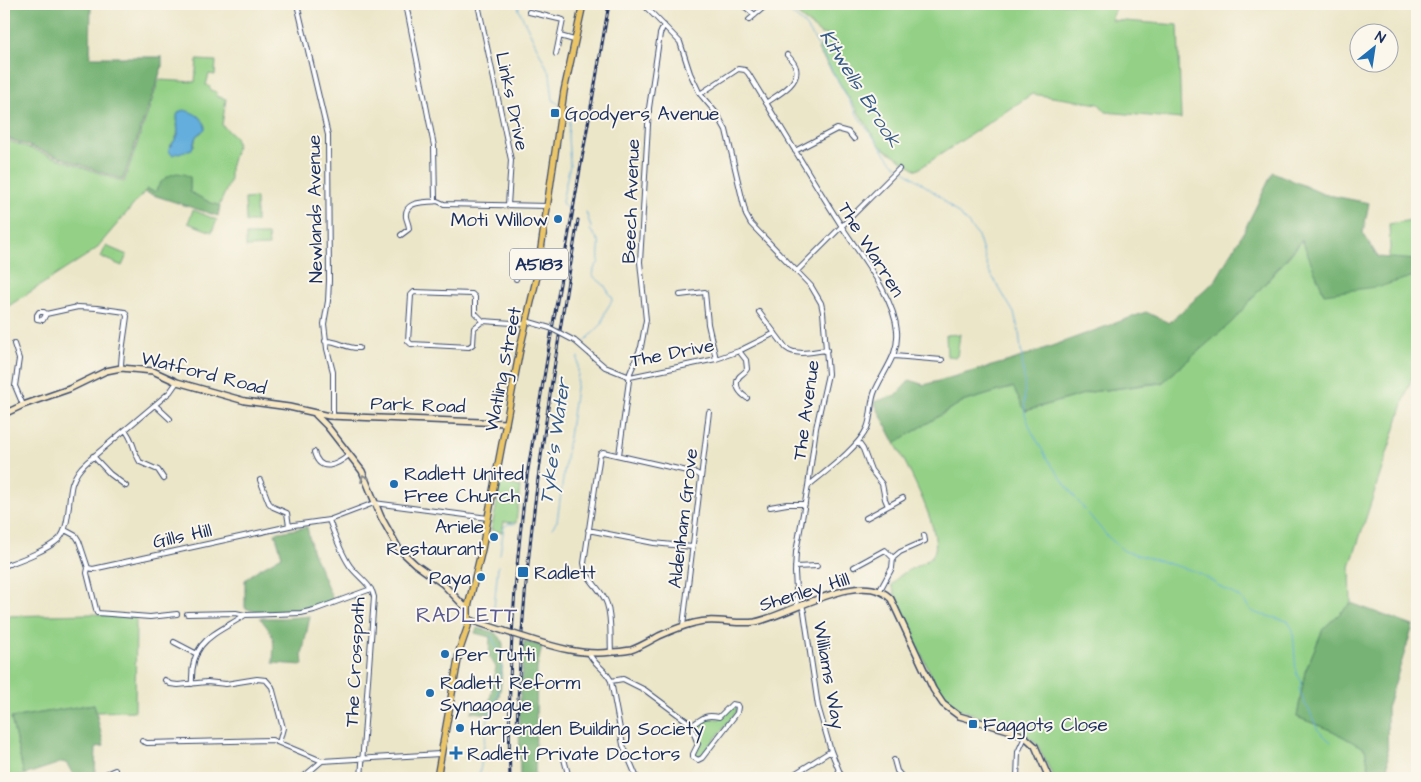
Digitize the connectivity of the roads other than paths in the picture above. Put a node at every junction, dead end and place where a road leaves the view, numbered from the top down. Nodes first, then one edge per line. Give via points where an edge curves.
1 (297, 4) edge
2 (406, 4) edge
3 (478, 4) edge
4 (644, 4) edge
5 (738, 4) edge
6 (582, 5) edge
7 (764, 8) dead end
8 (529, 12) dead end
9 (755, 15) junction
10 (749, 20) dead end
11 (664, 25) junction
12 (560, 36) junction
13 (574, 40) junction
14 (556, 54) dead end
15 (787, 54) dead end
16 (700, 94) junction
17 (766, 103) junction
18 (854, 139) dead end
19 (795, 151) junction
20 (899, 169) dead end
21 (436, 201) junction
22 (508, 205) junction
23 (548, 206) junction
24 (842, 227) junction
25 (401, 236) dead end
26 (797, 271) junction
27 (537, 276) junction
28 (516, 279) dead end
29 (680, 295) dead end
30 (759, 312) dead end
31 (46, 314) dead end
32 (483, 321) junction
33 (526, 323) junction
34 (775, 333) junction
35 (325, 341) junction
36 (14, 344) dead end
37 (359, 348) dead end
38 (827, 350) junction
39 (739, 351) junction
40 (894, 356) junction
41 (716, 359) junction
42 (942, 360) dead end
43 (121, 368) junction
44 (630, 377) junction
45 (177, 382) junction
46 (747, 398) dead end
47 (22, 405) junction
48 (155, 405) junction
49 (709, 412) dead end
50 (4, 414) edge
51 (316, 414) junction
52 (331, 416) junction
53 (170, 419) dead end
54 (506, 423) junction
55 (327, 426) junction
56 (125, 430) junction
57 (858, 442) junction
58 (314, 452) dead end
59 (349, 455) junction
60 (94, 456) junction
61 (619, 456) junction
62 (701, 476) junction
63 (164, 479) dead end
64 (260, 480) dead end
65 (126, 486) dead end
66 (808, 486) junction
67 (903, 498) dead end
68 (374, 503) junction
69 (805, 504) junction
70 (888, 506) junction
71 (770, 507) dead end
72 (488, 518) junction
73 (866, 518) dead end
74 (329, 520) junction
75 (290, 526) junction
76 (65, 530) junction
77 (588, 530) junction
78 (924, 535) dead end
79 (692, 547) junction
80 (893, 558) junction
81 (4, 566) edge
82 (817, 566) dead end
83 (795, 567) junction
84 (854, 567) dead end
85 (88, 568) junction
86 (371, 589) junction
87 (880, 590) junction
88 (799, 606) junction
89 (468, 607) junction
90 (177, 614) dead end
91 (187, 614) dead end
92 (245, 615) junction
93 (467, 620) junction
94 (684, 626) junction
95 (174, 642) dead end
96 (589, 653) junction
97 (610, 653) junction
98 (197, 654) junction
99 (165, 680) dead end
100 (611, 680) junction
101 (192, 684) junction
102 (691, 726) junction
103 (1025, 738) junction
104 (142, 741) dead end
105 (279, 743) junction
106 (832, 751) junction
107 (440, 754) junction
108 (563, 755) dead end
109 (362, 759) junction
110 (894, 760) dead end
111 (322, 761) junction
112 (115, 770) dead end
113 (96, 778) edge
114 (302, 778) edge
115 (360, 778) edge
116 (437, 778) edge
117 (568, 778) edge
118 (636, 778) edge
119 (788, 778) edge
120 (842, 778) edge
121 (903, 778) edge
122 (1017, 778) edge
123 (1049, 778) edge

1 - 35 street, Newlands Avenue via 328,135 330,256
2 - 21 street via 432,130
3 - 22 street, Links Drive via 511,160
4 - 11 street, The Avenue
5 - 9 street
6 - 13 main road, Watling Street / A5183
7 - 9 street
8 - 12 street via 563,20
9 - 10 street
11 - 16 street, The Avenue via 680,42
11 - 44 street, Beech Avenue via 660,34 648,124 640,262 646,320
12 - 13 street
12 - 14 street
13 - 23 main road, Watling Street / A5183
15 - 17 street via 796,65 797,74 788,87
16 - 17 street, The Warren via 741,69 748,73
16 - 26 street, The Avenue via 726,130 746,215
17 - 19 street, The Warren
18 - 19 street via 848,132 837,129
19 - 24 street, The Warren
20 - 24 street
21 - 22 street via 444,204
21 - 25 street via 411,206 406,217 409,229
22 - 23 street
23 - 27 main road, Watling Street / A5183
24 - 26 street
24 - 40 street, The Warren via 887,295 897,330
26 - 38 street, The Avenue via 821,303
27 - 28 street via 518,271
27 - 33 main road, Watling Street / A5183
29 - 41 street via 705,292
30 - 34 street
31 - 43 street via 78,307 125,312
32 - 32 street via 474,328 469,348 408,342 411,295 414,292 474,295 474,313
32 - 33 street, The Drive
33 - 44 street, The Drive, bridge via 550,328 575,341 605,367
33 - 54 main road, Watling Street / A5183
34 - 38 street via 790,351 796,353
34 - 39 street, The Drive
35 - 37 street
35 - 52 street, Newlands Avenue via 333,372
36 - 47 street via 19,359 15,386
38 - 66 street, The Avenue via 828,374
39 - 41 street, The Drive
39 - 46 street via 746,360 747,369 738,378 737,387
40 - 42 street
40 - 57 street, The Warren via 875,391 866,430
41 - 44 street, The Drive
43 - 45 street, Watford Road via 153,372
43 - 47 street, Watford Road
44 - 61 street, Beech Avenue
45 - 48 street
45 - 51 street, Watford Road via 245,401
47 - 50 street, Watford Road
48 - 53 street
48 - 56 street
49 - 62 street, Aldenham Grove
51 - 52 street, Watford Road
51 - 55 street
52 - 54 street, Park Road
52 - 55 street
54 - 72 main road, Watling Street / A5183
55 - 59 street
56 - 60 street
56 - 63 street via 132,439 140,462 158,470
57 - 66 street, The Warren
57 - 70 street via 871,470 882,484
58 - 59 street via 316,458 327,466 338,464
68 -> 59 street via 362,472
60 - 65 street
60 - 76 street via 74,478
61 - 62 street
61 - 77 street via 603,452 599,457
62 - 79 street, Aldenham Grove
64 - 75 street via 269,503 287,513
66 - 69 street, The Avenue
67 - 70 street
68 - 72 street
68 - 74 street, Gills Hill
68 - 89 street via 399,549
69 - 71 street
69 - 83 street, The Avenue
70 - 73 street
72 - 89 main road, Watling Street / A5183
74 - 75 street, Gills Hill
74 - 86 street, The Crosspath via 350,566
75 - 85 street, Gills Hill
76 - 81 street via 54,543
76 - 85 street via 76,536
77 - 79 street
77 - 97 street via 584,569 607,604
78 - 80 street via 925,540
79 - 94 street, Aldenham Grove
80 - 84 street via 884,551
80 - 87 street via 892,568
82 - 83 street
83 - 88 street, The Avenue
85 - 90 street via 97,613
86 - 92 street via 301,613
86 - 109 street, The Crosspath via 374,597
87 - 88 street, Shenley Hill via 851,590
87 - 103 street via 891,599 943,704 959,716 1015,732
88 - 94 street, Shenley Hill via 754,622 708,620
88 - 106 street, Williams Way via 804,612 818,706
89 - 93 main road, Watling Street / A5183
91 - 92 street
92 - 98 street via 214,633
93 - 96 street, Shenley Hill, bridge via 564,649
93 - 107 main road, Watling Street / A5183
94 - 97 street, Shenley Hill via 632,650
95 - 98 street
96 - 97 street, Shenley Hill
96 - 100 street
98 - 101 street
99 - 101 street via 178,686
100 - 102 street via 623,679 645,690
100 - 118 street via 624,745
101 - 105 street via 266,680 272,687 283,728
102 - 102 street via 709,715 719,717 732,704 738,707 737,713 700,760 693,757 698,744
103 - 122 street via 1018,752
103 - 123 street via 1034,746
104 - 105 street via 269,740
105 - 111 street
106 - 119 street
106 - 120 street, Williams Way
107 - 109 street
107 - 116 main road, Watling Street / A5183
108 - 117 street
109 - 111 street
109 - 115 street, The Crosspath
110 - 121 street
111 - 114 street
112 - 113 street

